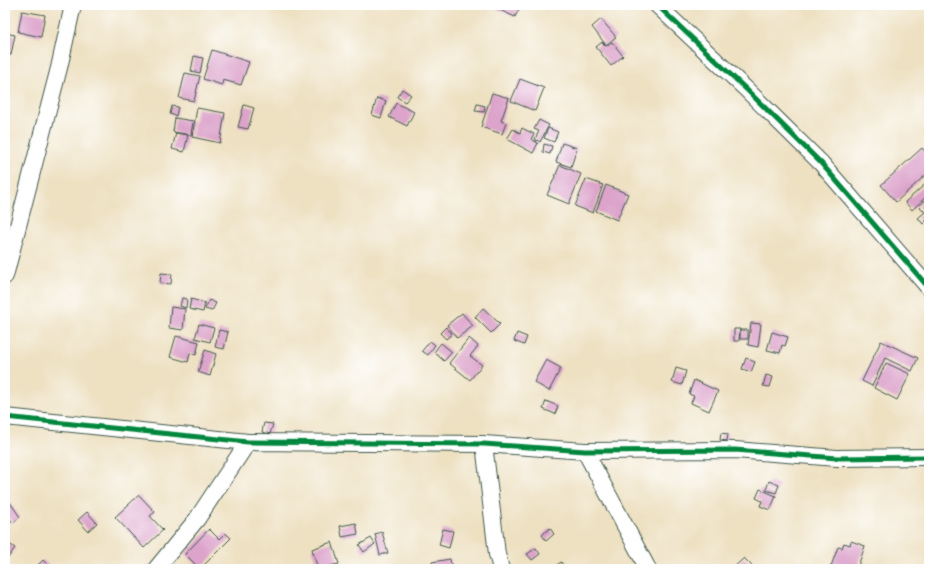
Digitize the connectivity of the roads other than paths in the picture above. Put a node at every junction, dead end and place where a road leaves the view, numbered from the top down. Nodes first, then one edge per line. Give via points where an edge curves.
1 (73, 5) edge
2 (657, 5) edge
3 (5, 276) edge
4 (929, 288) edge
5 (5, 417) edge
6 (248, 442) junction
7 (484, 444) junction
8 (585, 451) junction
9 (929, 457) edge
10 (156, 569) edge
11 (501, 569) edge
12 (648, 569) edge

1 - 3 street
2 - 4 street via 821,163
5 - 6 street
6 - 7 street
6 - 10 street via 197,519
7 - 8 street
7 - 11 street
8 - 9 street via 735,450 837,458
8 - 12 street

